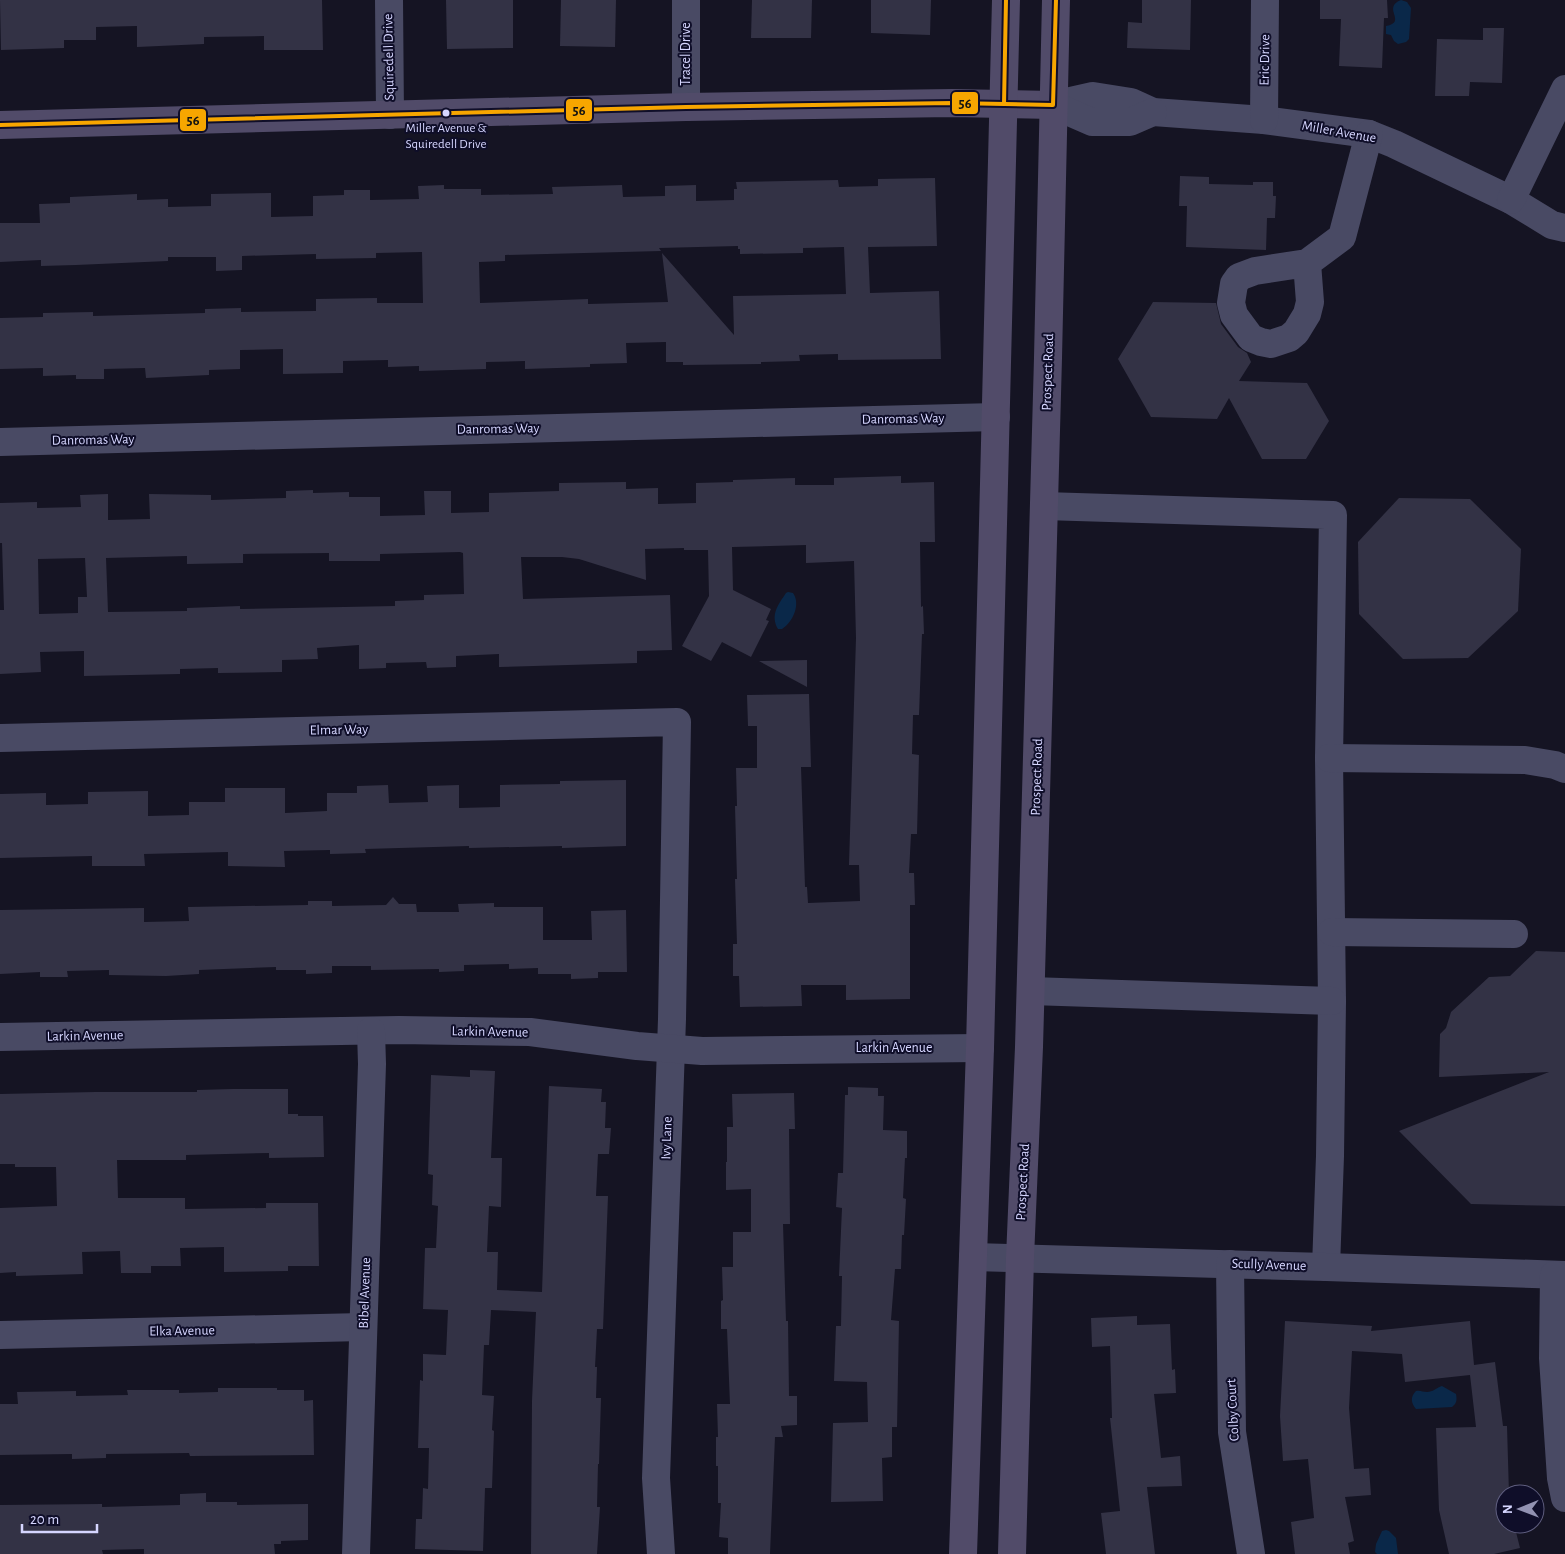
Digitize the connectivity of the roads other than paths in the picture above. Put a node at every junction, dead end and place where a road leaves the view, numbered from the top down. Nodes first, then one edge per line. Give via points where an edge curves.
1 (389, 0) edge
2 (686, 0) edge
3 (1006, 0) edge
4 (1056, 0) edge
5 (1266, 0) edge
6 (1565, 89) edge
7 (1004, 104) junction
8 (1053, 105) junction
9 (686, 107) junction
10 (390, 114) junction
11 (1264, 120) junction
12 (0, 125) edge
13 (1369, 134) junction
14 (1511, 200) junction
15 (1565, 228) edge
16 (1307, 263) dead end
17 (996, 417) junction
18 (0, 442) edge
19 (1044, 506) junction
20 (677, 722) joint
21 (0, 738) edge
22 (1329, 758) junction
23 (1565, 769) edge
24 (1332, 932) junction
25 (1514, 934) dead end
26 (1031, 992) junction
27 (1332, 1002) junction
28 (371, 1031) junction
29 (0, 1037) edge
30 (980, 1048) junction
31 (670, 1049) junction
32 (973, 1257) junction
33 (1020, 1258) junction
34 (1230, 1264) junction
35 (1326, 1267) junction
36 (1560, 1275) edge
37 (363, 1327) junction
38 (0, 1335) edge
39 (1565, 1498) edge
40 (356, 1554) edge
41 (661, 1554) edge
42 (962, 1554) edge
43 (1012, 1554) edge
44 (1251, 1554) edge

1 - 10 street, Squiredell Drive
2 - 9 street, Tracel Drive
3 - 7 main road
4 - 8 main road, Prospect Road
5 - 11 street, Eric Drive
6 - 14 street
7 - 8 main road, Miller Avenue
7 - 9 main road, Miller Avenue
7 - 17 main road
8 - 11 street, Miller Avenue via 1093,96 1131,102 1153,112
8 - 19 main road, Prospect Road
9 - 10 main road, Miller Avenue
10 - 12 main road, Miller Avenue
11 - 13 street, Miller Avenue
13 - 14 street, Miller Avenue
13 - 16 street via 1342,237
14 - 15 street, Miller Avenue via 1552,225
17 - 18 street, Danromas Way
17 - 30 main road
19 - 22 street via 1333,514
19 - 26 main road, Prospect Road
20 - 21 street, Elmar Way
20 - 31 street, Ivy Lane
22 - 23 street via 1525,760
22 - 24 street
24 - 25 street
24 - 27 street
26 - 27 street
26 - 33 main road, Prospect Road
27 - 35 street
28 - 29 street, Larkin Avenue
28 - 31 street, Larkin Avenue via 530,1032
28 - 37 street, Bibel Avenue
30 - 31 street, Larkin Avenue
30 - 32 main road
31 - 41 street, Ivy Lane via 656,1478
32 - 33 street, Scully Avenue
32 - 42 main road
33 - 34 street, Scully Avenue
33 - 43 main road, Prospect Road
34 - 35 street, Scully Avenue
34 - 44 street, Colby Court via 1232,1432
35 - 36 street, Scully Avenue
36 - 39 street via 1553,1358
37 - 38 street, Elka Avenue
37 - 40 street, Bibel Avenue

